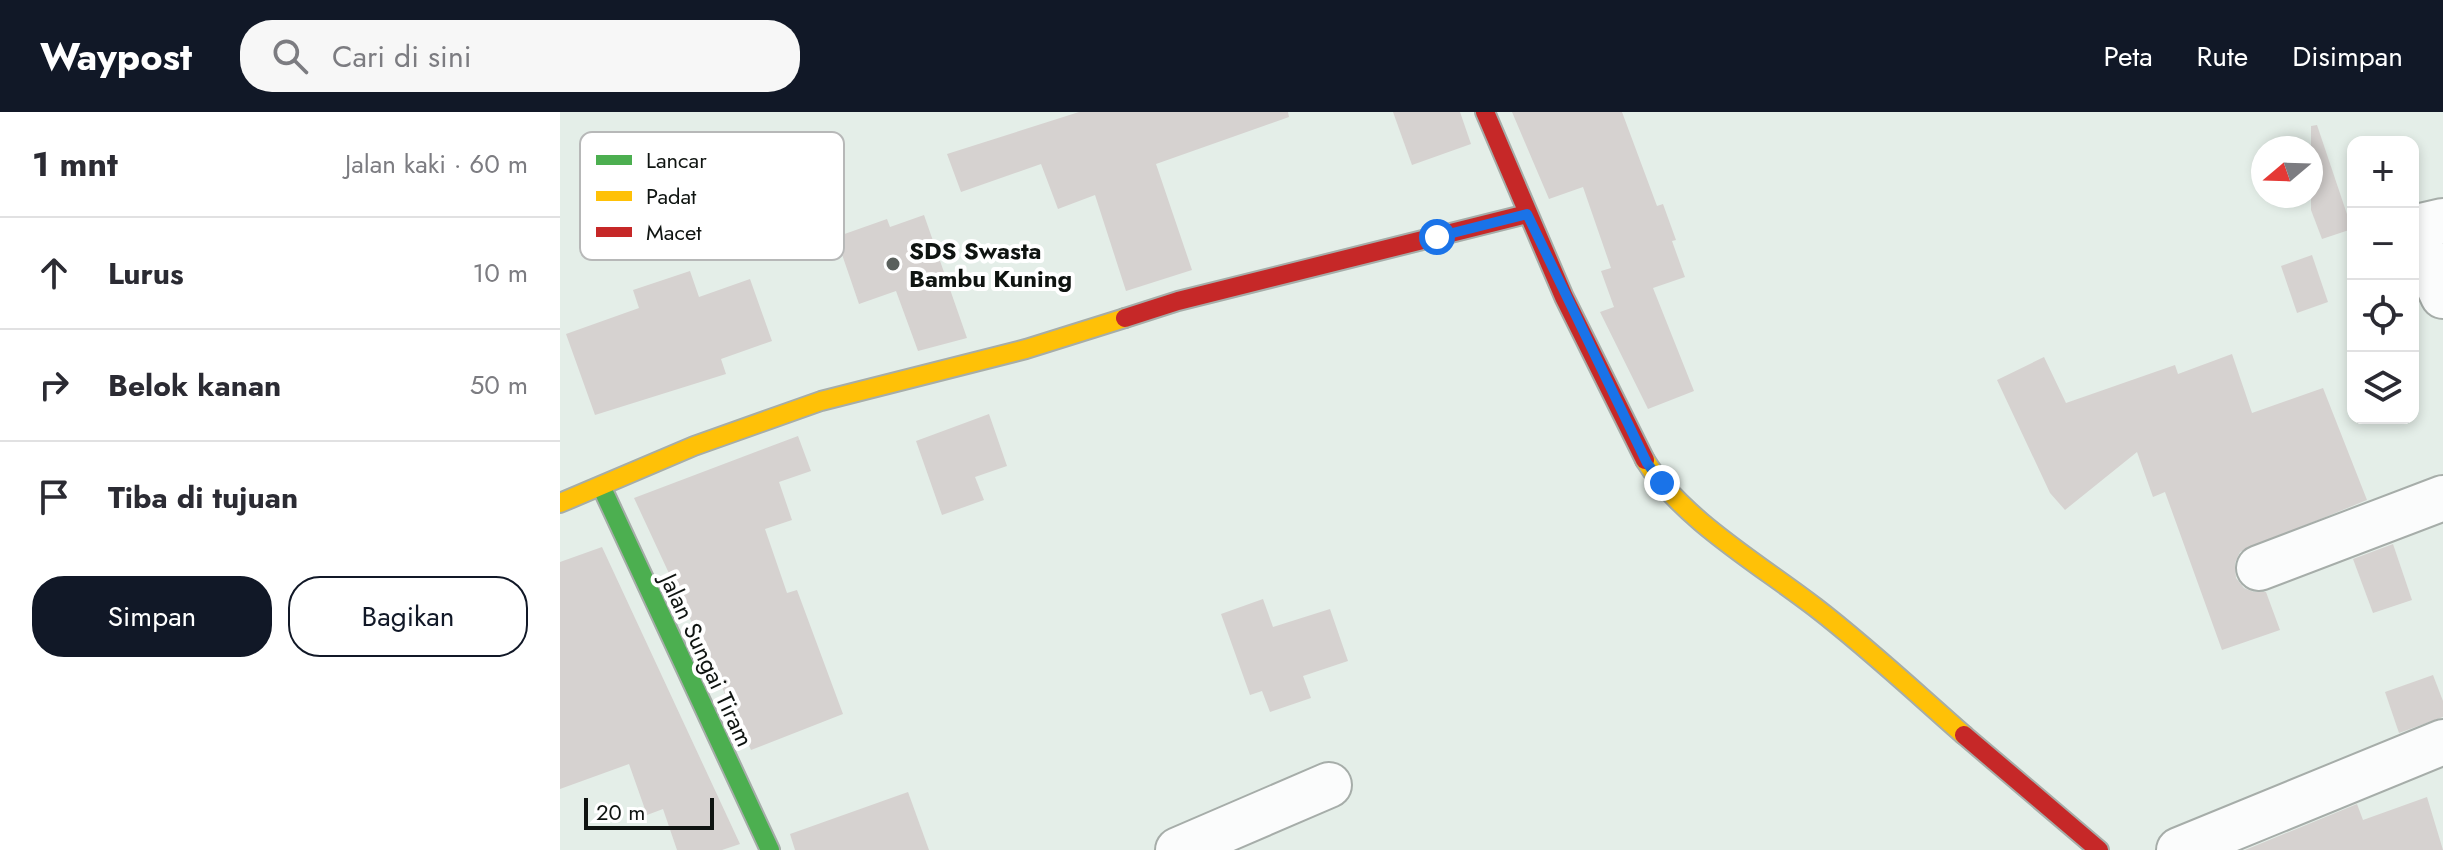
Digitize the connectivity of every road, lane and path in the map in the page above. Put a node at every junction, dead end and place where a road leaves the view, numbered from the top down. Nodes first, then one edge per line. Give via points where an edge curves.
1 (1485, 112) edge
2 (1527, 214) junction
3 (2443, 221) edge
4 (2443, 296) edge
5 (602, 488) junction
6 (2443, 498) edge
7 (560, 503) edge
8 (2259, 568) dead end
9 (2443, 742) edge
10 (1329, 785) dead end
11 (770, 850) edge
12 (1178, 850) edge
13 (2099, 850) edge
14 (2179, 850) edge

1 - 2 street
2 - 5 street via 1178,301 1026,349 821,401 680,452
2 - 13 street via 1647,463 1662,483
3 - 4 street via 2417,227 2414,234
5 - 7 street
5 - 11 street, Jalan Sungai Tiram
6 - 8 street
9 - 14 street
10 - 12 street

